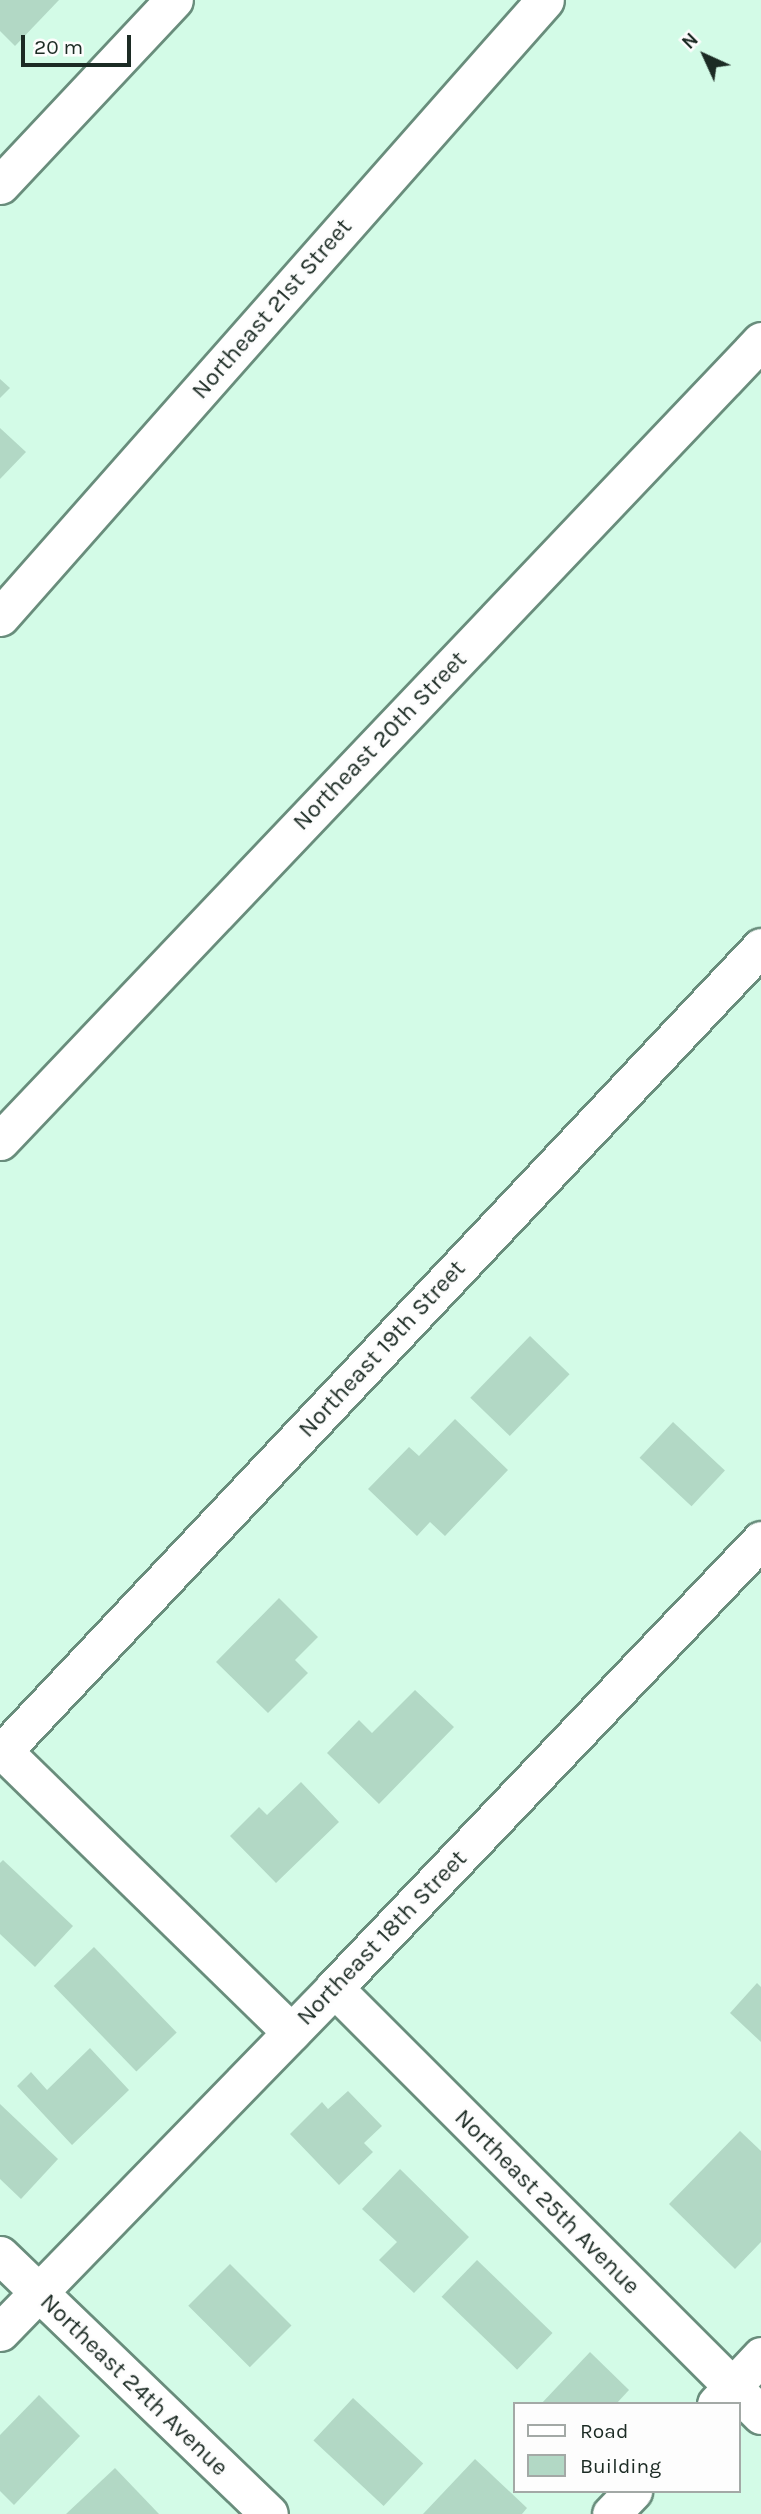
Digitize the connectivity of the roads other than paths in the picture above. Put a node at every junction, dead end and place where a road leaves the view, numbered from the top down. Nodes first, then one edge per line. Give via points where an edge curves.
1 (174, 0) edge
2 (545, 0) edge
3 (0, 185) edge
4 (761, 341) edge
5 (0, 617) edge
6 (761, 947) edge
7 (0, 1142) edge
8 (761, 1540) edge
9 (1, 1749) edge
10 (334, 1988) junction
11 (291, 2032) junction
12 (0, 2255) edge
13 (38, 2292) junction
14 (0, 2332) edge
15 (761, 2356) edge
16 (724, 2395) edge
17 (740, 2404) edge
18 (761, 2415) edge
19 (631, 2493) edge
20 (269, 2514) edge
21 (611, 2514) edge

1 - 3 street
2 - 5 street, Northeast 21st Street
4 - 7 street, Northeast 20th Street
6 - 9 street, Northeast 19th Street
8 - 10 street, Northeast 18th Street
9 - 11 street
10 - 11 street, Northeast 18th Street
10 - 16 street, Northeast 25th Avenue
11 - 13 street, Northeast 18th Street
12 - 13 street, Northeast 24th Avenue
13 - 14 street, Northeast 18th Street
13 - 20 street, Northeast 24th Avenue
15 - 16 street
17 - 18 street, Northeast 25th Avenue
19 - 21 street

